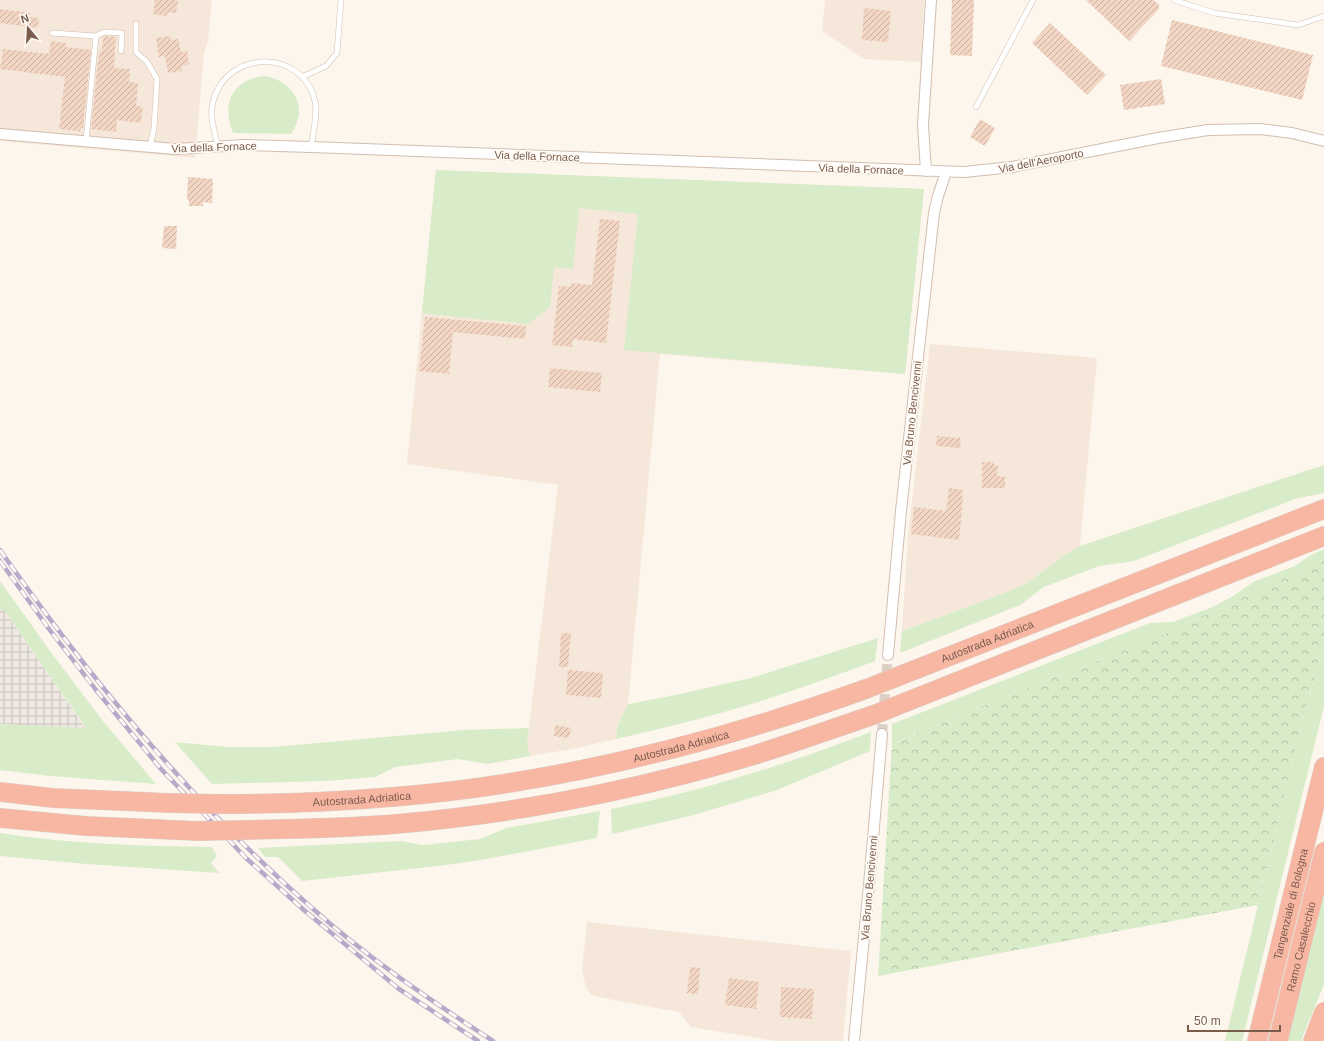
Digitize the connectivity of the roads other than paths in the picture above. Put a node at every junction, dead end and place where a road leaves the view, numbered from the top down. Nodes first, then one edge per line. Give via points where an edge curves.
1 (340, 0) edge
2 (931, 0) edge
3 (1033, 0) edge
4 (1174, 0) edge
5 (1324, 16) edge
6 (136, 24) dead end
7 (52, 33) dead end
8 (96, 36) junction
9 (121, 51) dead end
10 (302, 77) junction
11 (976, 107) dead end
12 (0, 134) edge
13 (86, 141) junction
14 (1324, 141) edge
15 (150, 147) junction
16 (218, 147) junction
17 (311, 147) junction
18 (926, 171) junction
19 (946, 172) junction
20 (1324, 509) edge
21 (1324, 536) edge
22 (888, 655) tunnel mouth
23 (882, 734) tunnel mouth
24 (1324, 766) edge
25 (0, 792) edge
26 (0, 818) edge
27 (1324, 852) edge
28 (1324, 1012) edge
29 (854, 1041) edge
30 (1257, 1041) edge
31 (1278, 1041) edge
32 (1313, 1041) edge

1 - 10 lane via 337,53 326,66
2 - 18 street via 923,125
3 - 11 lane
4 - 5 lane via 1214,13 1298,25
6 - 15 lane via 136,52 148,62 157,79 154,128
7 - 8 lane
8 - 9 lane via 104,32 122,33
8 - 13 lane
10 - 16 lane via 287,66 263,61 244,65 227,76 217,90 211,115
10 - 17 lane via 310,89 316,110
12 - 13 street, Via della Fornace
13 - 15 street, Via della Fornace
14 - 19 street, Via dell'Aeroporto via 1260,129 1208,130 1012,167 975,172
15 - 16 street, Via della Fornace
16 - 17 street, Via della Fornace
17 - 18 street, Via della Fornace
18 - 19 street, Via dell'Aeroporto
19 - 22 street, Via Bruno Bencivenni via 934,213
20 - 25 highway, Autostrada Adriatica, bridge via 866,689 788,717 690,745 564,774 447,792 295,804 169,803 53,798
21 - 26 highway, bridge via 876,714 807,738 699,770 576,798 450,818 355,827 198,831
23 - 29 street, Via Bruno Bencivenni
24 - 30 highway, Tangenziale di Bologna
27 - 31 highway, Ramo Casalecchio
28 - 32 highway

